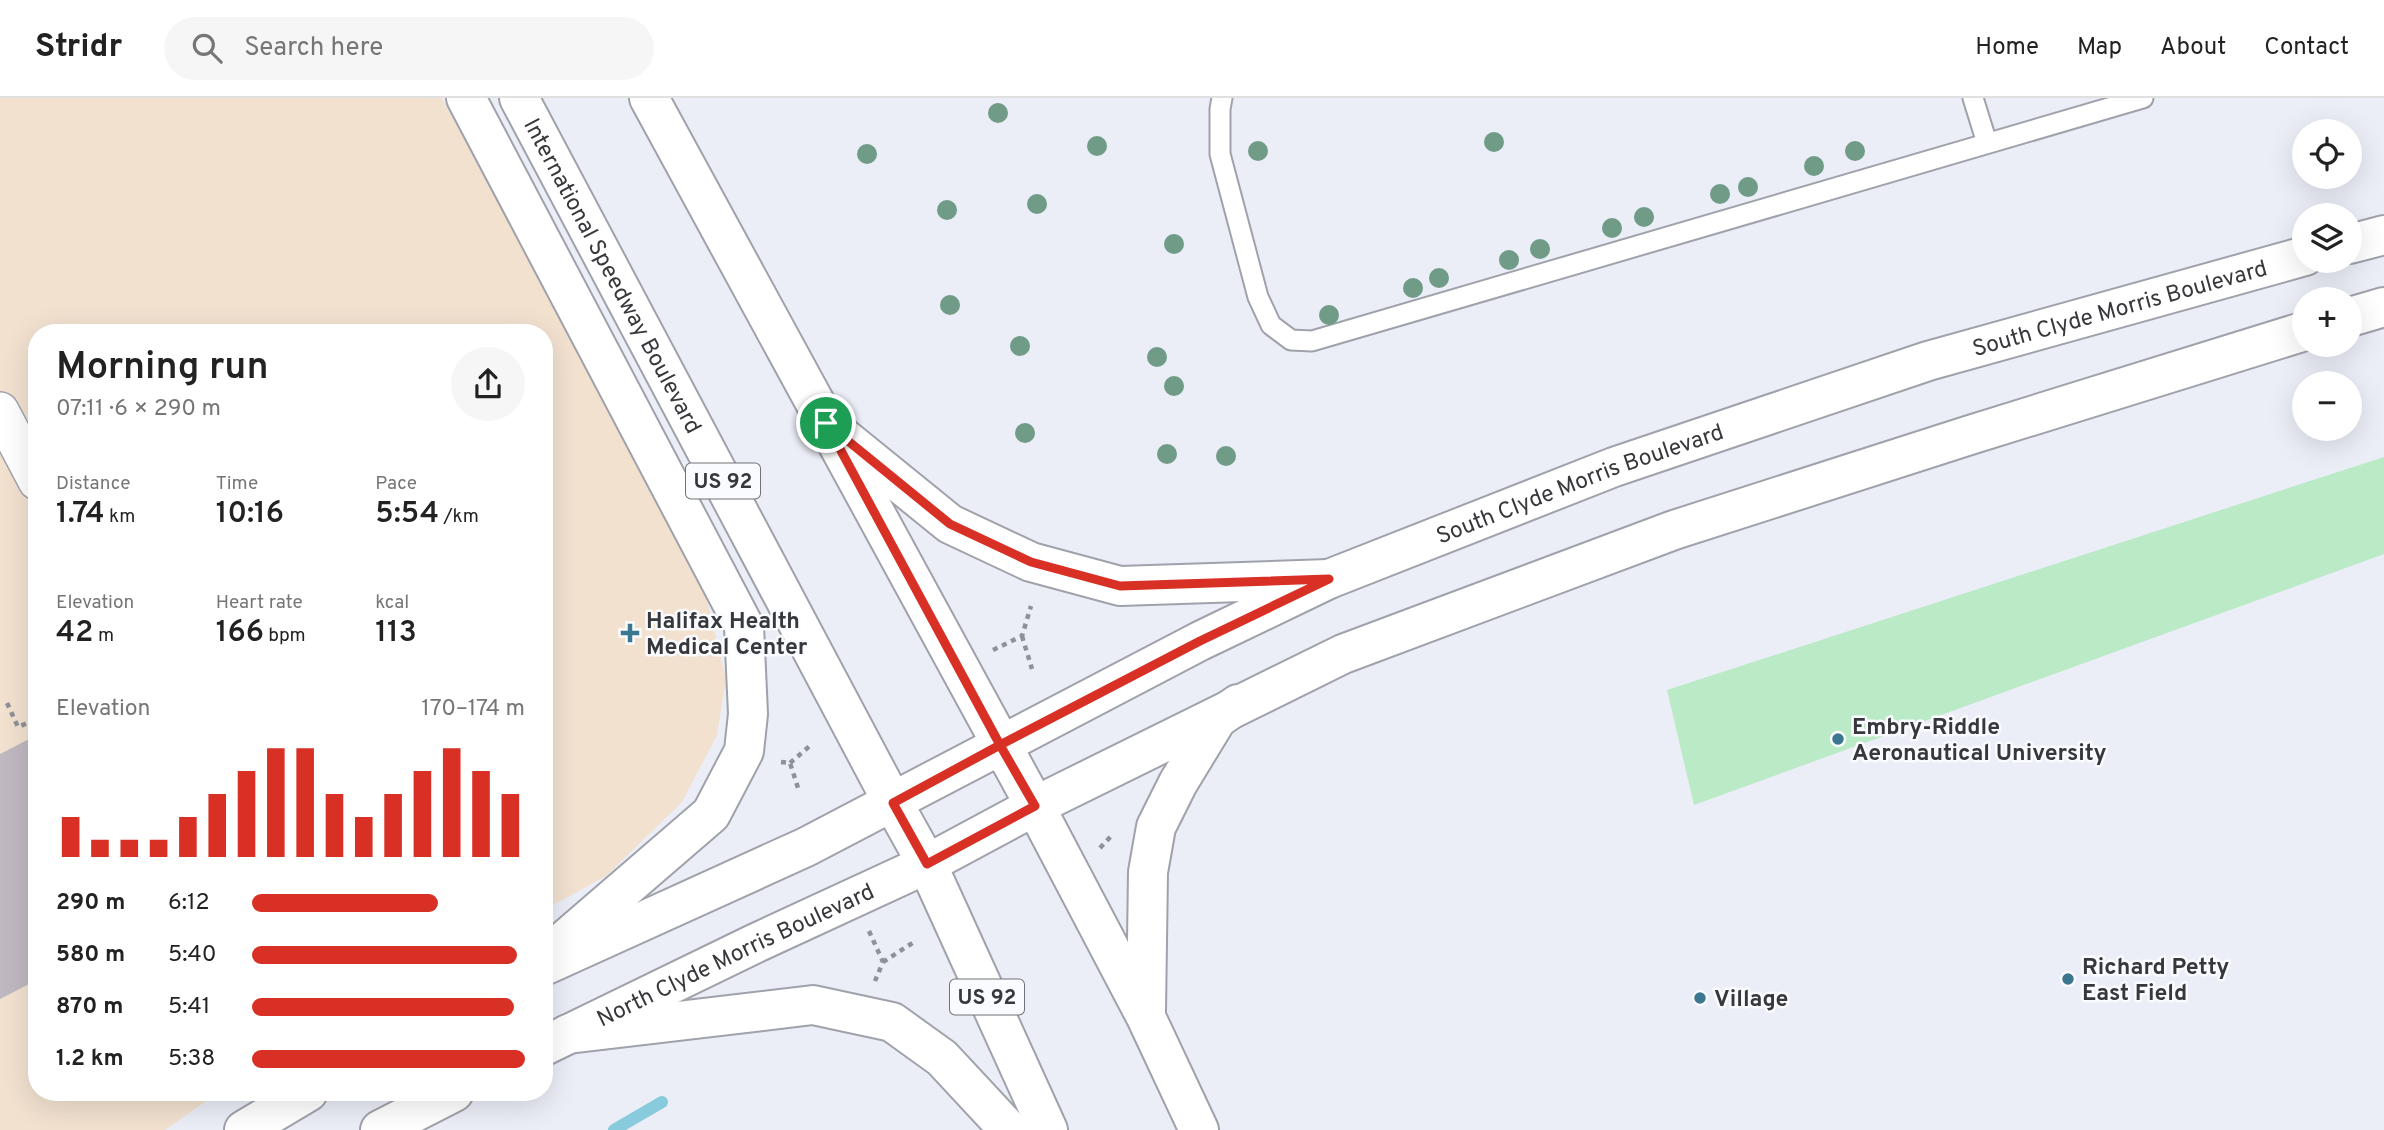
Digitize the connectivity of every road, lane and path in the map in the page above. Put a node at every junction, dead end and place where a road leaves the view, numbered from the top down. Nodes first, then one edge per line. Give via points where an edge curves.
1 (467, 98) edge
2 (519, 98) edge
3 (649, 98) edge
4 (1222, 98) edge
5 (1973, 98) edge
6 (2143, 98) edge
7 (1987, 143) junction
8 (2384, 234) edge
9 (2362, 240) edge
10 (2292, 260) edge
11 (2384, 307) edge
12 (2362, 313) edge
13 (2292, 335) edge
14 (0, 411) edge
15 (826, 423) junction
16 (28, 464) edge
17 (1329, 579) junction
18 (1031, 606) dead end
19 (1022, 636) junction
20 (992, 650) dead end
21 (1032, 669) dead end
22 (7, 703) dead end
23 (1238, 705) junction
24 (28, 723) edge
25 (812, 744) dead end
26 (1000, 745) junction
27 (778, 761) dead end
28 (790, 763) junction
29 (799, 791) dead end
30 (893, 803) junction
31 (1035, 806) junction
32 (1116, 831) dead end
33 (1097, 852) dead end
34 (927, 864) junction
35 (866, 926) dead end
36 (914, 942) dead end
37 (553, 950) edge
38 (553, 962) edge
39 (883, 962) junction
40 (873, 986) dead end
41 (1146, 1017) junction
42 (556, 1040) edge
43 (293, 1101) edge
44 (436, 1101) edge
45 (244, 1130) edge
46 (380, 1130) edge
47 (1009, 1130) edge
48 (1048, 1130) edge
49 (1199, 1130) edge

1 - 37 main road via 744,625 748,714 744,751 710,814
2 - 30 main road, International Speedway Boulevard / US 92
3 - 15 main road
4 - 7 lane via 1220,154 1258,297 1271,325 1291,340 1312,341
5 - 7 lane
6 - 7 lane
8 - 9 main road
10 - 17 main road, South Clyde Morris Boulevard via 1928,361 1614,467
11 - 12 main road
13 - 23 main road via 1674,530 1343,653
14 - 16 street
15 - 17 main road via 950,524 1031,562 1120,586
15 - 26 main road
17 - 26 main road, South Clyde Morris Boulevard
18 - 19 path
19 - 20 path
19 - 21 path
22 - 24 path via 18,727
23 - 31 main road
23 - 41 main road via 1217,719 1156,827 1148,872
25 - 28 path
26 - 30 main road, South Clyde Morris Boulevard
26 - 31 main road
27 - 28 path
28 - 29 path
30 - 34 main road, International Speedway Boulevard / US 92
30 - 38 main road
31 - 34 main road
31 - 41 main road
32 - 33 path
34 - 42 main road, North Clyde Morris Boulevard
34 - 48 main road, International Speedway Boulevard / US 92
35 - 39 path
36 - 39 path
39 - 40 path
41 - 49 main road
42 - 47 main road via 813,1005 892,1022 942,1058
43 - 45 main road
44 - 46 main road

